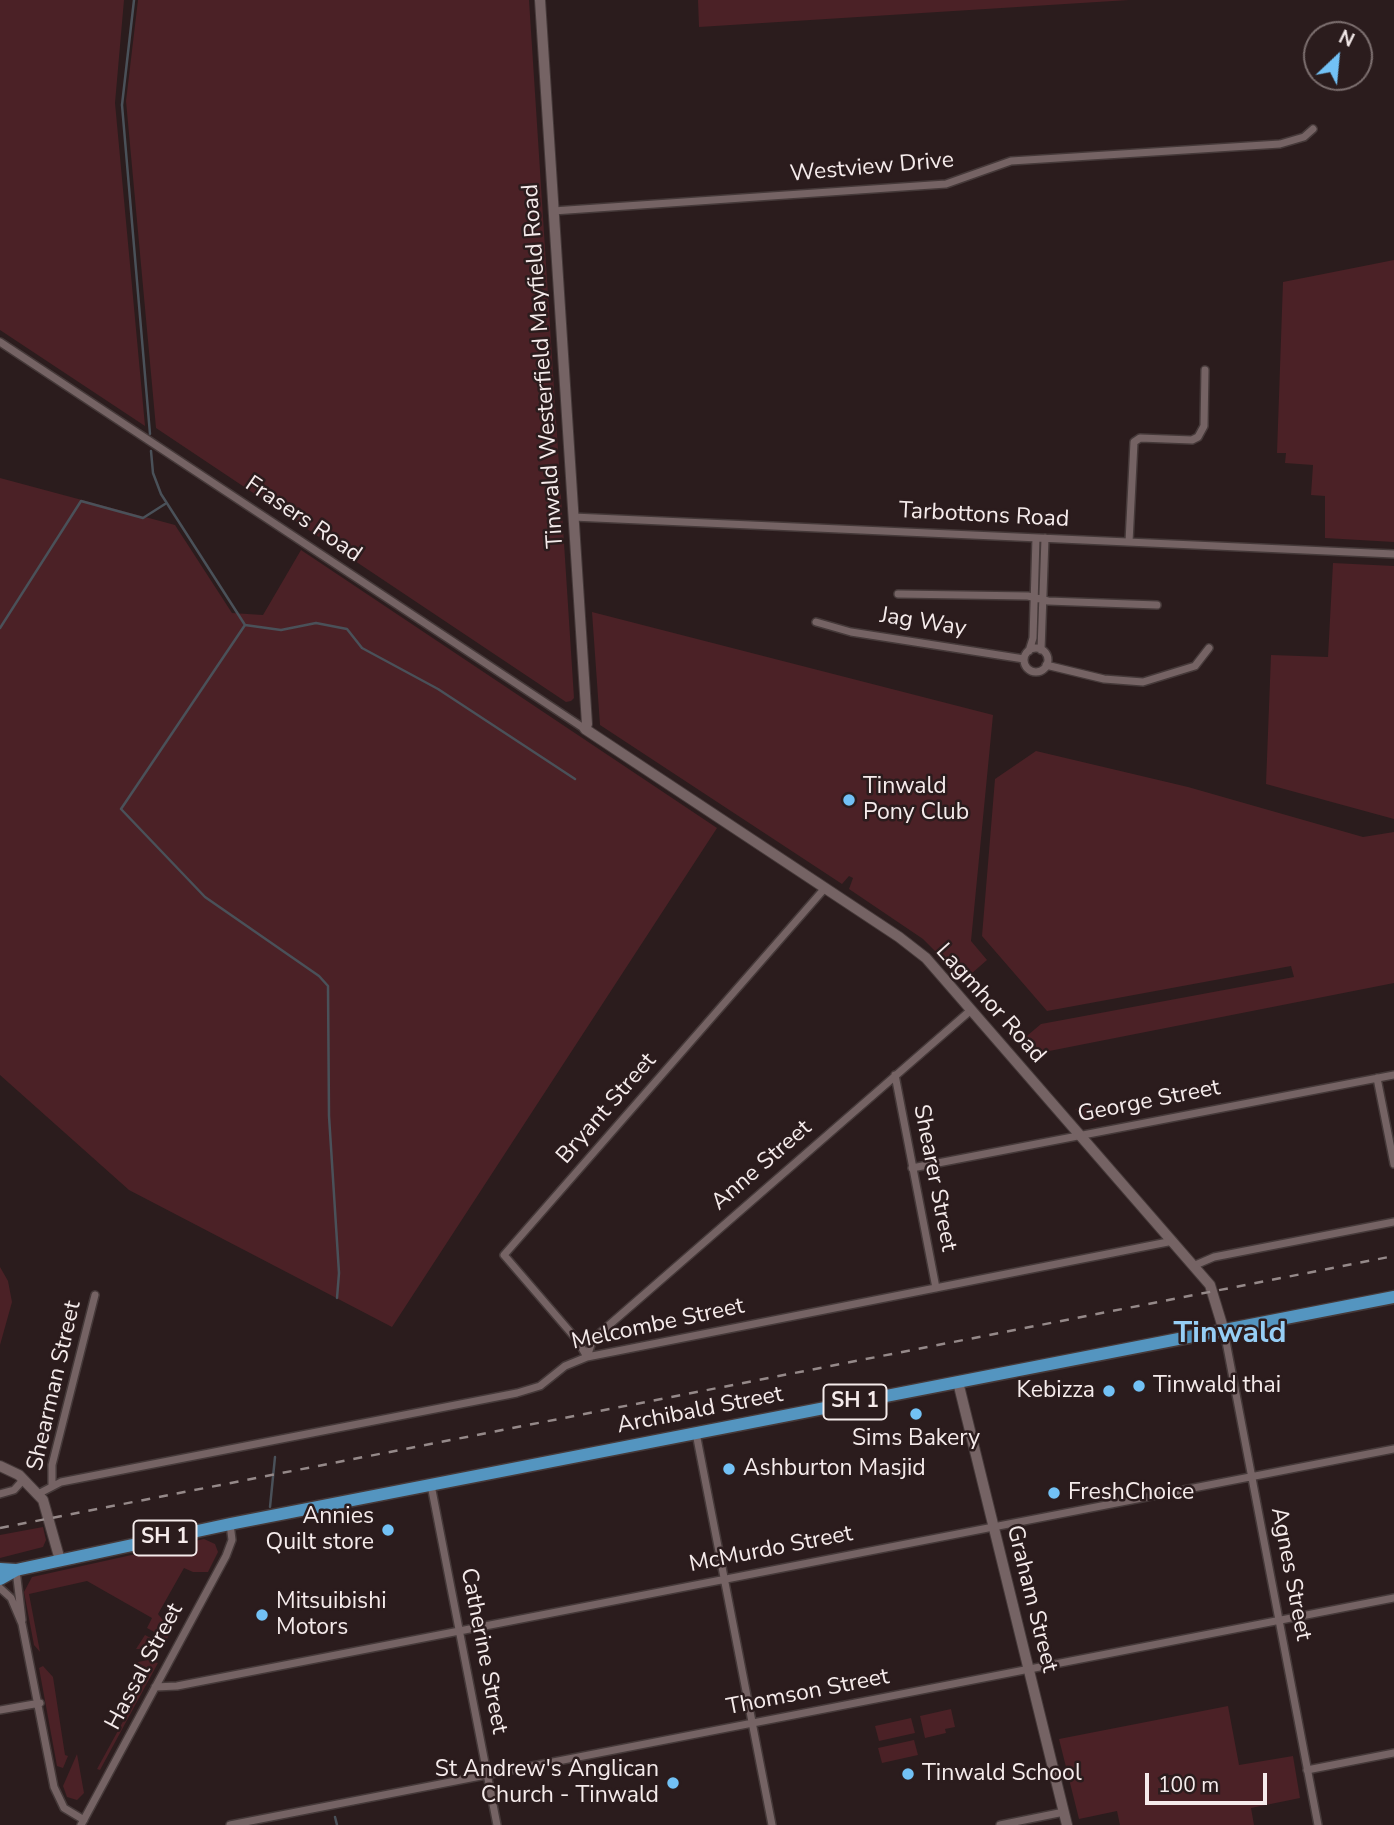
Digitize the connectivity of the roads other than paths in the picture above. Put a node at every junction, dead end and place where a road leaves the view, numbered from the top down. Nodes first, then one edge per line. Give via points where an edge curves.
1 (540, 0) edge
2 (1313, 129) dead end
3 (553, 211) junction
4 (0, 342) edge
5 (1205, 370) dead end
6 (573, 517) junction
7 (1040, 538) junction
8 (1129, 542) junction
9 (1394, 554) edge
10 (898, 594) dead end
11 (1034, 598) junction
12 (1043, 600) junction
13 (1157, 605) dead end
14 (816, 622) dead end
15 (1209, 648) dead end
16 (1041, 650) junction
17 (1029, 651) junction
18 (1024, 659) junction
19 (1046, 665) junction
20 (585, 729) junction
21 (825, 888) junction
22 (971, 1010) junction
23 (1394, 1074) edge
24 (895, 1075) junction
25 (1377, 1078) junction
26 (1082, 1136) junction
27 (1394, 1164) edge
28 (912, 1168) junction
29 (1394, 1222) edge
30 (1172, 1241) junction
31 (1193, 1266) junction
32 (936, 1288) junction
33 (95, 1295) dead end
34 (1394, 1297) edge
35 (1224, 1331) junction
36 (587, 1357) junction
37 (958, 1382) junction
38 (696, 1433) junction
39 (1394, 1449) edge
40 (0, 1466) edge
41 (1252, 1476) junction
42 (24, 1479) junction
43 (431, 1484) junction
44 (52, 1486) junction
45 (0, 1494) edge
46 (38, 1494) junction
47 (230, 1524) junction
48 (994, 1527) junction
49 (60, 1560) junction
50 (0, 1569) edge
51 (16, 1570) junction
52 (0, 1579) edge
53 (724, 1579) junction
54 (0, 1588) edge
55 (1394, 1598) edge
56 (1280, 1621) junction
57 (22, 1624) junction
58 (460, 1631) junction
59 (1030, 1669) junction
60 (155, 1687) junction
61 (40, 1703) junction
62 (0, 1710) edge
63 (753, 1723) junction
64 (1394, 1752) edge
65 (1307, 1770) junction
66 (487, 1775) junction
67 (1064, 1812) junction
68 (83, 1823) edge
69 (230, 1825) edge
70 (497, 1825) edge
71 (772, 1825) edge
72 (1000, 1825) edge
73 (1068, 1825) edge
74 (1318, 1825) edge

1 - 3 street, Tinwald Westerfield Mayfield Road
2 - 3 street, Westview Drive via 1304,137 1280,144 1011,161 946,184
3 - 6 street, Tinwald Westerfield Mayfield Road
4 - 20 street, Frasers Road
5 - 8 street via 1204,426 1198,437 1133,442
6 - 7 street, Tarbottons Road
6 - 20 street, Tinwald Westerfield Mayfield Road
7 - 8 street, Tarbottons Road
7 - 11 street
7 - 12 street
8 - 9 street, Tarbottons Road
10 - 11 street
11 - 12 street
11 - 17 street
12 - 13 street
12 - 16 street
14 - 18 street, Jag Way via 851,632
15 - 19 street via 1195,666 1143,682 1115,681
16 - 17 street
16 - 19 street via 1047,656
17 - 18 street
18 - 19 street via 1033,672
20 - 21 street, Lagmhor Road
21 - 22 street, Lagmhor Road via 913,947
21 - 36 street, Bryant Street via 504,1255
22 - 24 street, Anne Street
22 - 26 street, Lagmhor Road
23 - 25 street, George Street
24 - 28 street, Shearer Street
24 - 36 street, Anne Street via 593,1339
25 - 26 street, George Street
25 - 27 street
26 - 28 street, George Street
26 - 30 street, Lagmhor Road
28 - 32 street, Shearer Street
29 - 31 street via 1214,1257
30 - 31 street, Lagmhor Road
30 - 32 street, Melcombe Street
31 - 35 street, Lagmhor Road via 1213,1291
32 - 36 street, Melcombe Street
33 - 44 street, Shearman Street via 52,1465
34 - 35 highway, Archibald Street / SH 1
35 - 37 highway, Archibald Street / SH 1
35 - 41 street, Agnes Street
36 - 44 street, Melcombe Street via 565,1366 540,1386 517,1394
37 - 38 highway, Archibald Street / SH 1
37 - 48 street, Graham Street
38 - 43 highway, Archibald Street / SH 1
38 - 53 street
39 - 41 street, McMurdo Street
40 - 42 street
41 - 48 street, McMurdo Street
41 - 56 street, Agnes Street
42 - 45 street via 14,1490
42 - 46 street
43 - 47 highway, Archibald Street / SH 1
43 - 58 street, Catherine Street
44 - 46 street, Melcombe Street
46 - 49 street via 47,1509
47 - 49 highway, Archibald Street / SH 1
47 - 60 street, Hassal Street via 232,1540 226,1556
48 - 53 street, McMurdo Street
48 - 59 street, Graham Street
49 - 51 highway, Archibald Street / SH 1
50 - 51 highway, Archibald Street / SH 1
51 - 52 highway, Archibald Street / SH 1
51 - 57 street
53 - 58 street, McMurdo Street
53 - 63 street
54 - 57 street via 11,1598
55 - 56 street, Thomson Street
56 - 59 street, Thomson Street
56 - 65 street, Agnes Street
57 - 61 street
58 - 60 street, McMurdo Street
58 - 66 street, Catherine Street
59 - 63 street, Thomson Street
59 - 67 street, Graham Street
60 - 68 street, Hassal Street
61 - 62 street
61 - 68 street via 54,1787 64,1808
63 - 66 street, Thomson Street
63 - 71 street
64 - 65 street
65 - 74 street, Agnes Street
66 - 69 street, Thomson Street
66 - 70 street, Catherine Street
67 - 72 street
67 - 73 street, Graham Street

